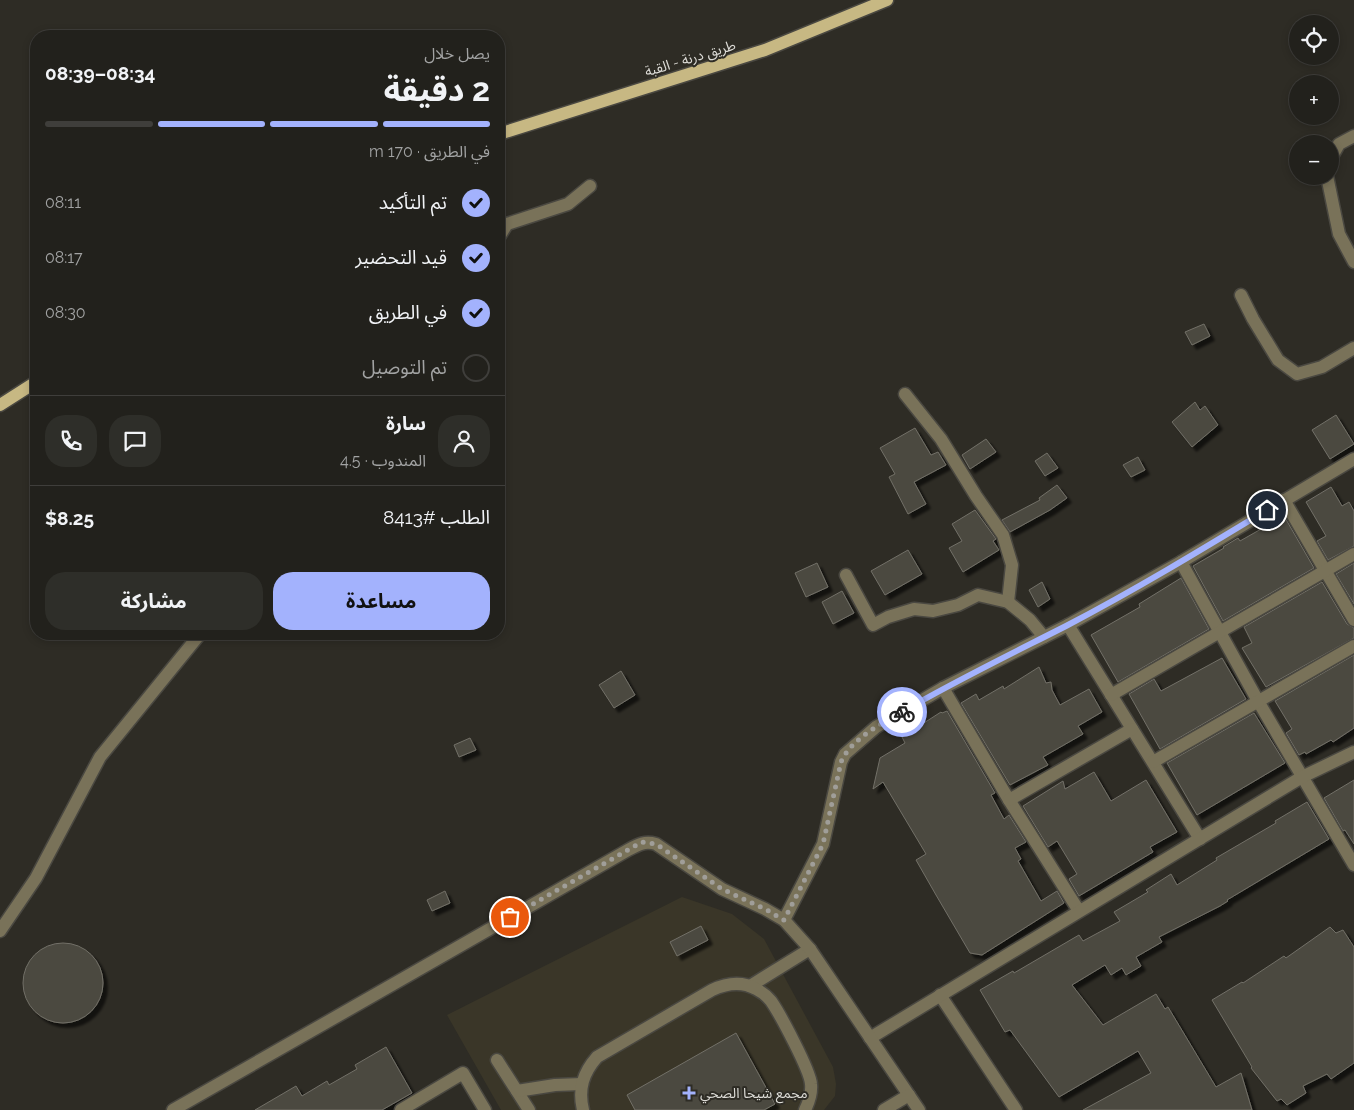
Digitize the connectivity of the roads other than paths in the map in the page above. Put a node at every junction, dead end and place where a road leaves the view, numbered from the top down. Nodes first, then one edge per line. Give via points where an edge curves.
1 (887, 0) edge
2 (505, 132) edge
3 (1354, 136) edge
4 (1339, 144) edge
5 (1330, 185) edge
6 (590, 186) dead end
7 (505, 228) edge
8 (1354, 262) edge
9 (1241, 294) dead end
10 (1354, 348) edge
11 (30, 386) edge
12 (905, 394) dead end
13 (0, 404) edge
14 (1354, 459) edge
15 (1284, 500) junction
16 (1354, 554) edge
17 (1181, 562) junction
18 (1325, 571) junction
19 (846, 576) dead end
20 (1008, 602) junction
21 (1354, 620) edge
22 (1068, 625) junction
23 (1220, 632) junction
24 (1044, 637) junction
25 (195, 640) edge
26 (1354, 646) edge
27 (943, 688) junction
28 (1111, 695) junction
29 (1258, 702) junction
30 (1132, 729) junction
31 (1354, 752) edge
32 (1153, 762) junction
33 (1302, 777) junction
34 (1009, 800) junction
35 (1200, 838) junction
36 (1354, 863) edge
37 (1079, 911) junction
38 (784, 920) junction
39 (0, 931) edge
40 (810, 949) junction
41 (750, 986) junction
42 (940, 995) junction
43 (870, 1038) junction
44 (497, 1060) dead end
45 (582, 1084) junction
46 (517, 1091) junction
47 (909, 1095) junction
48 (173, 1110) edge
49 (401, 1110) edge
50 (485, 1110) edge
51 (529, 1110) edge
52 (583, 1110) edge
53 (805, 1110) edge
54 (884, 1110) edge
55 (919, 1110) edge
56 (1016, 1110) edge

1 - 2 main road, طريق درنة - القبة via 765,50
3 - 4 street
5 - 8 street via 1339,234
6 - 7 street via 568,204 507,224
9 - 10 street via 1278,360 1297,374 1322,367
11 - 13 main road
12 - 20 street via 941,439 1004,536 1012,566
14 - 15 street
15 - 17 street
15 - 18 street
16 - 18 street
17 - 22 street
17 - 23 street
18 - 21 street
18 - 23 street
19 - 20 street via 873,625 914,609 933,611 958,605 978,595
20 - 24 street
22 - 24 street
22 - 28 street
23 - 28 street
23 - 29 street
24 - 27 street
25 - 39 street via 100,757 36,878
26 - 29 street
27 - 34 street
27 - 38 street via 876,726 845,754 823,844
28 - 30 street
29 - 32 street
29 - 33 street
30 - 32 street
30 - 34 street
31 - 33 street
32 - 35 street
33 - 35 street
33 - 36 street
34 - 37 street
35 - 37 street
37 - 42 street
38 - 40 street
38 - 48 street via 722,889 656,844 642,842
40 - 41 street
40 - 43 street
41 - 45 street via 721,986 606,1051 590,1065
41 - 53 street via 771,1001 810,1076 811,1094
42 - 43 street
42 - 56 street
43 - 47 street
44 - 46 street
45 - 46 street
45 - 52 street
46 - 51 street
47 - 54 street
47 - 55 street
49 - 50 street via 464,1073

